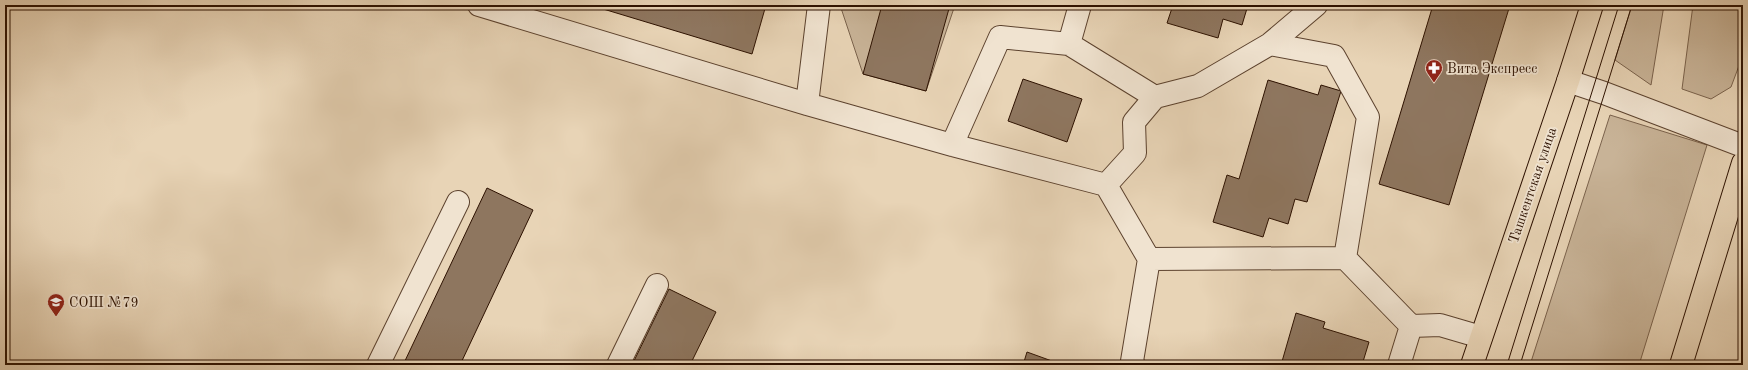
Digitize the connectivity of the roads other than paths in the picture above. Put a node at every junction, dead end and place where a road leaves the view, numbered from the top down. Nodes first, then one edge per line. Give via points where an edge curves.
1 (479, 5) edge
2 (819, 5) edge
3 (1080, 5) edge
4 (1316, 5) edge
5 (1592, 5) edge
6 (1070, 44) junction
7 (1270, 44) junction
8 (1568, 81) junction
9 (1155, 97) junction
10 (807, 104) junction
11 (952, 145) junction
12 (1743, 146) edge
13 (1743, 163) edge
14 (1106, 185) junction
15 (458, 202) dead end
16 (1345, 258) junction
17 (1149, 259) junction
18 (657, 285) dead end
19 (1411, 326) junction
20 (1481, 337) junction
21 (378, 365) edge
22 (618, 365) edge
23 (1134, 365) edge
24 (1399, 365) edge
25 (1472, 365) edge
26 (1681, 365) edge

1 - 10 street
2 - 10 street
3 - 6 street
4 - 7 street
5 - 8 main road, Ташкентская улица
6 - 9 street
6 - 11 street via 1000,36
7 - 9 street via 1198,86
7 - 16 street via 1334,56 1368,117
8 - 12 street
8 - 20 main road, Ташкентская улица
9 - 14 street via 1134,122 1135,154
10 - 11 street
11 - 14 street
13 - 26 main road
14 - 17 street
15 - 21 street
16 - 17 street
16 - 19 street
17 - 23 street via 1132,361
18 - 22 street
19 - 20 street via 1440,325
19 - 24 street
20 - 25 main road, Ташкентская улица

